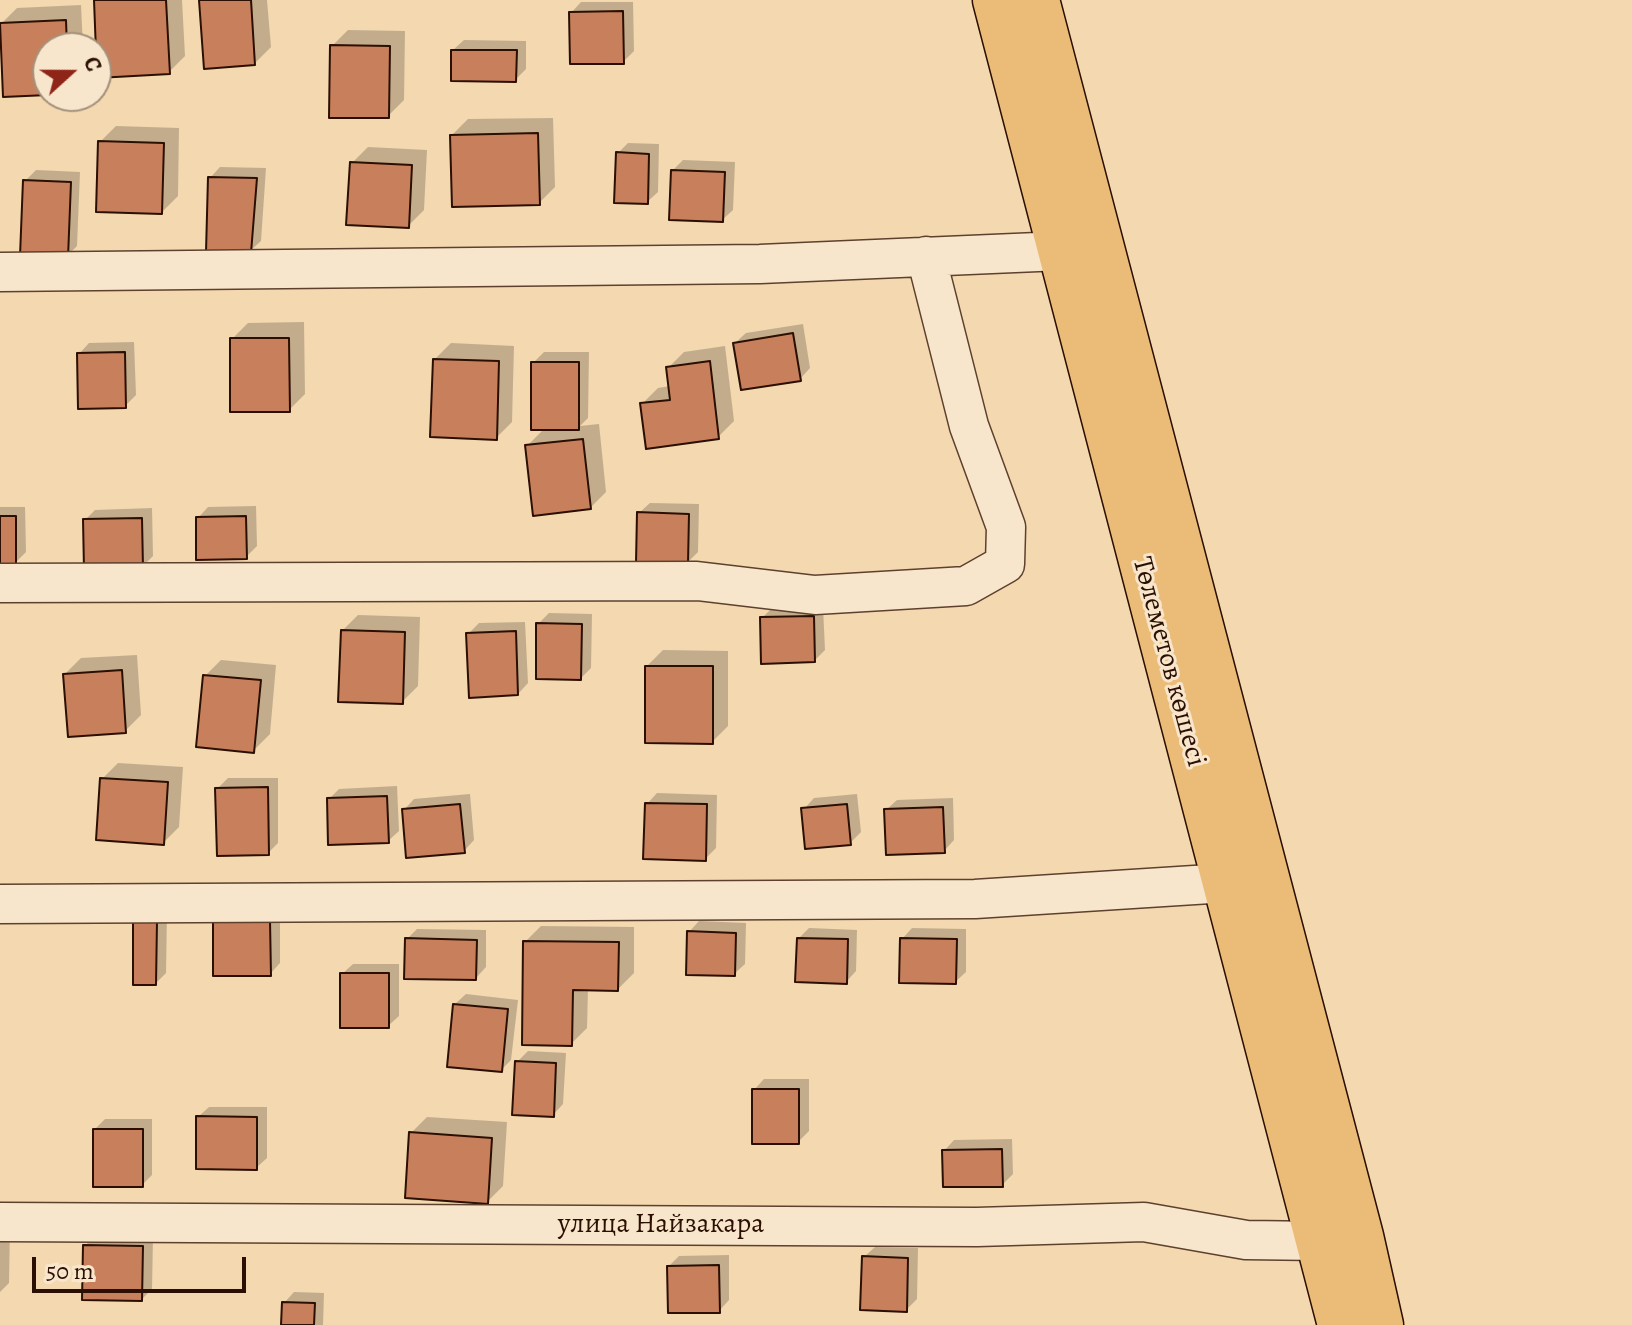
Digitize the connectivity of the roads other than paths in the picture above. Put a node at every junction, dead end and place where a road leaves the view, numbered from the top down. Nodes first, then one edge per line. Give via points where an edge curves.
1 (995, 0) edge
2 (1037, 0) edge
3 (1061, 251) junction
4 (926, 256) junction
5 (0, 272) edge
6 (0, 583) edge
7 (1226, 883) junction
8 (0, 904) edge
9 (0, 1222) edge
10 (1321, 1241) junction
11 (1340, 1325) edge
12 (1381, 1325) edge

1 - 3 main road, Төлеметов көшесі
2 - 12 main road, Төлеметов көшесі
3 - 4 street
3 - 7 main road, Төлеметов көшесі
4 - 5 street via 760,264
4 - 6 street via 969,426 1006,527 1005,564 966,586 815,595 697,581
7 - 8 street via 975,899
7 - 10 main road, Төлеметов көшесі
9 - 10 street, улица Найзакара via 962,1227 1144,1222 1246,1240
10 - 11 main road, Төлеметов көшесі

